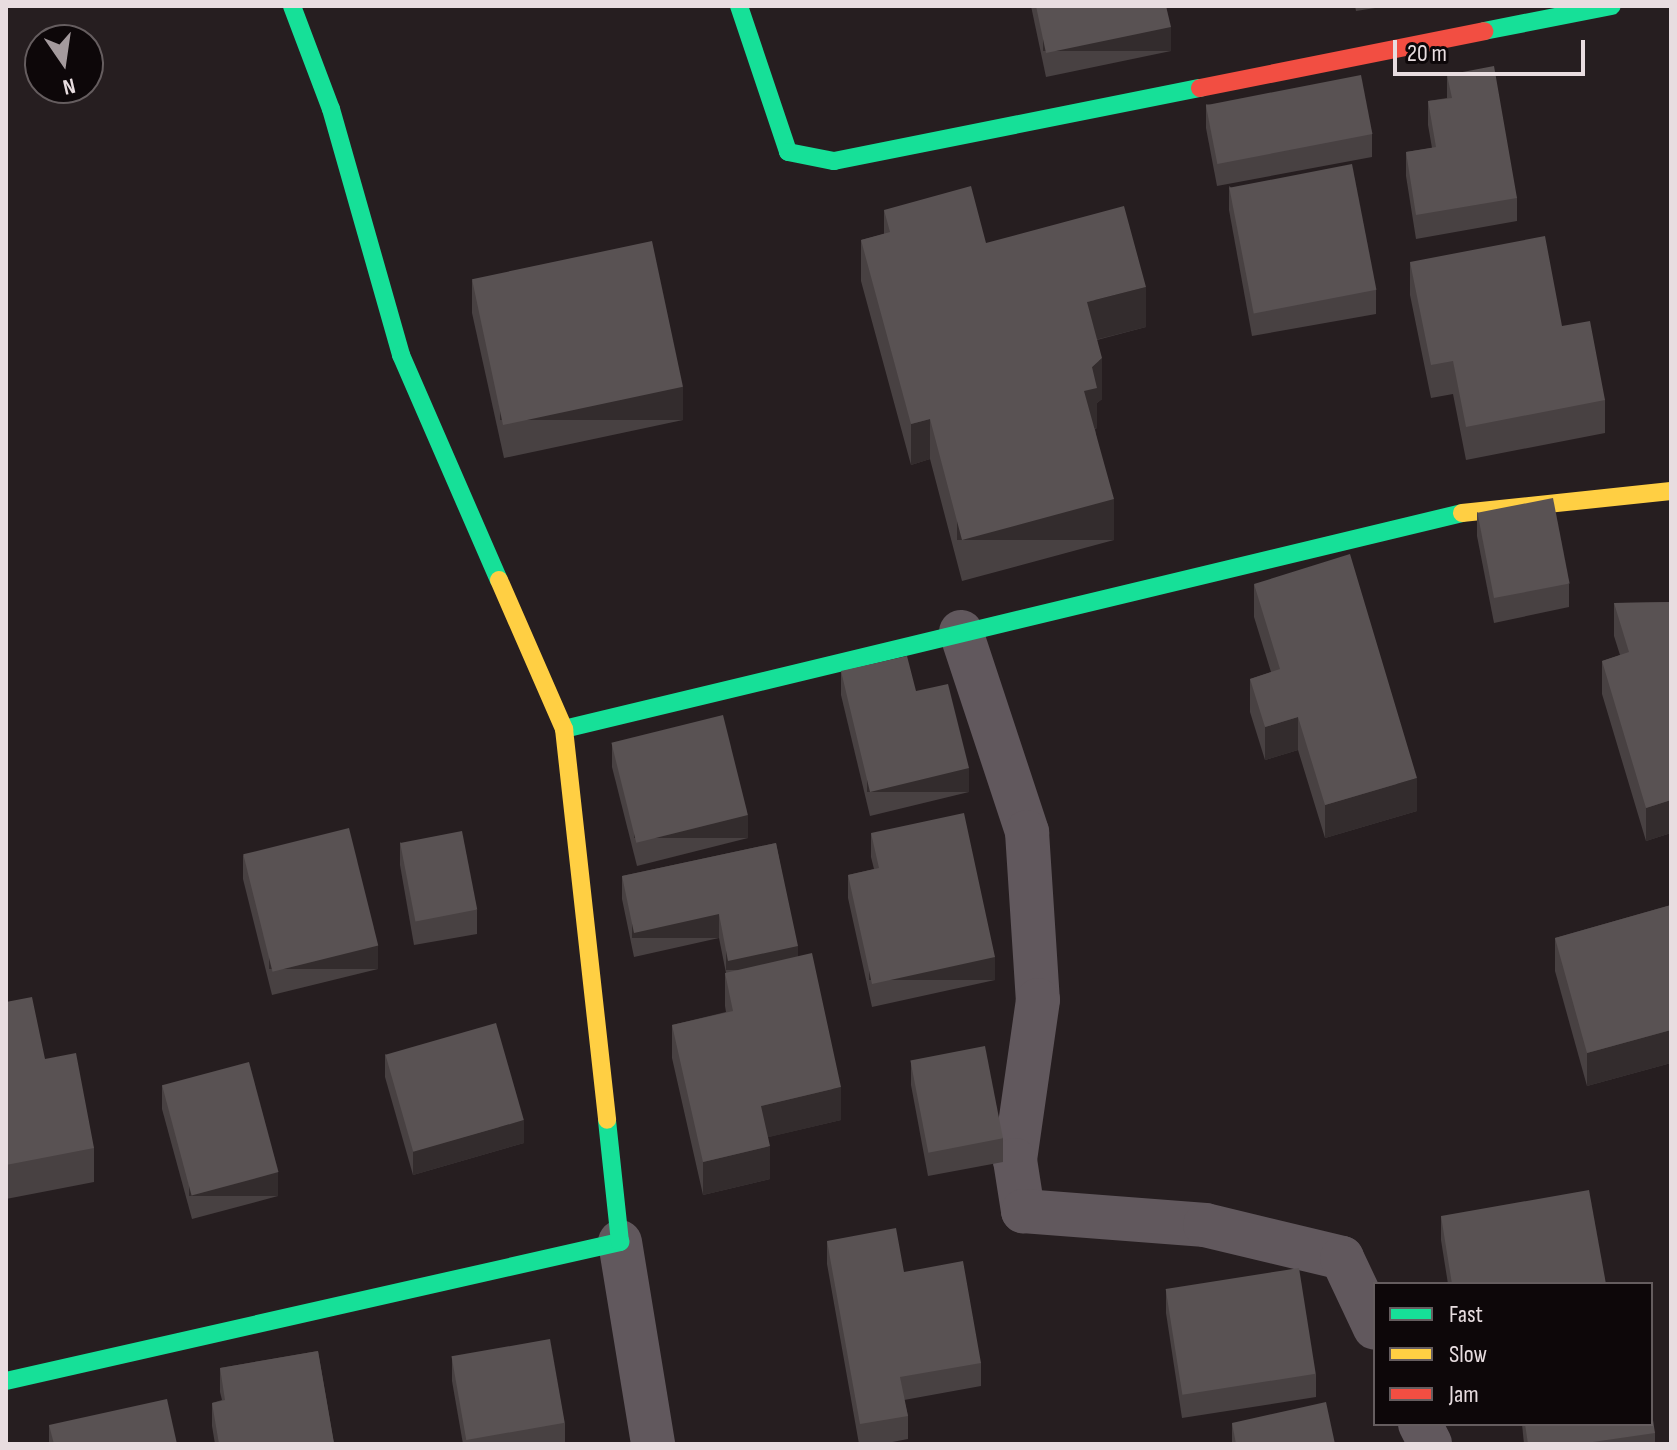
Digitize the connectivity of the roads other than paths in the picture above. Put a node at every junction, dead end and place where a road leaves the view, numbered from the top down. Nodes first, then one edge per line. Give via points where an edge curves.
1 (292, 6) edge
2 (739, 6) edge
3 (1612, 6) edge
4 (1671, 491) edge
5 (961, 632) junction
6 (564, 729) junction
7 (620, 1242) junction
8 (1373, 1324) edge
9 (6, 1381) edge
10 (1421, 1426) edge
11 (653, 1444) edge
12 (1430, 1444) edge

1 - 6 street via 331,109 401,355
2 - 3 street via 788,152 834,161
4 - 5 street via 1443,515
5 - 6 street
5 - 8 street via 1027,832 1038,1000 1015,1160 1023,1211 1205,1225 1342,1258
6 - 7 street
7 - 9 street
7 - 11 street
10 - 12 street

